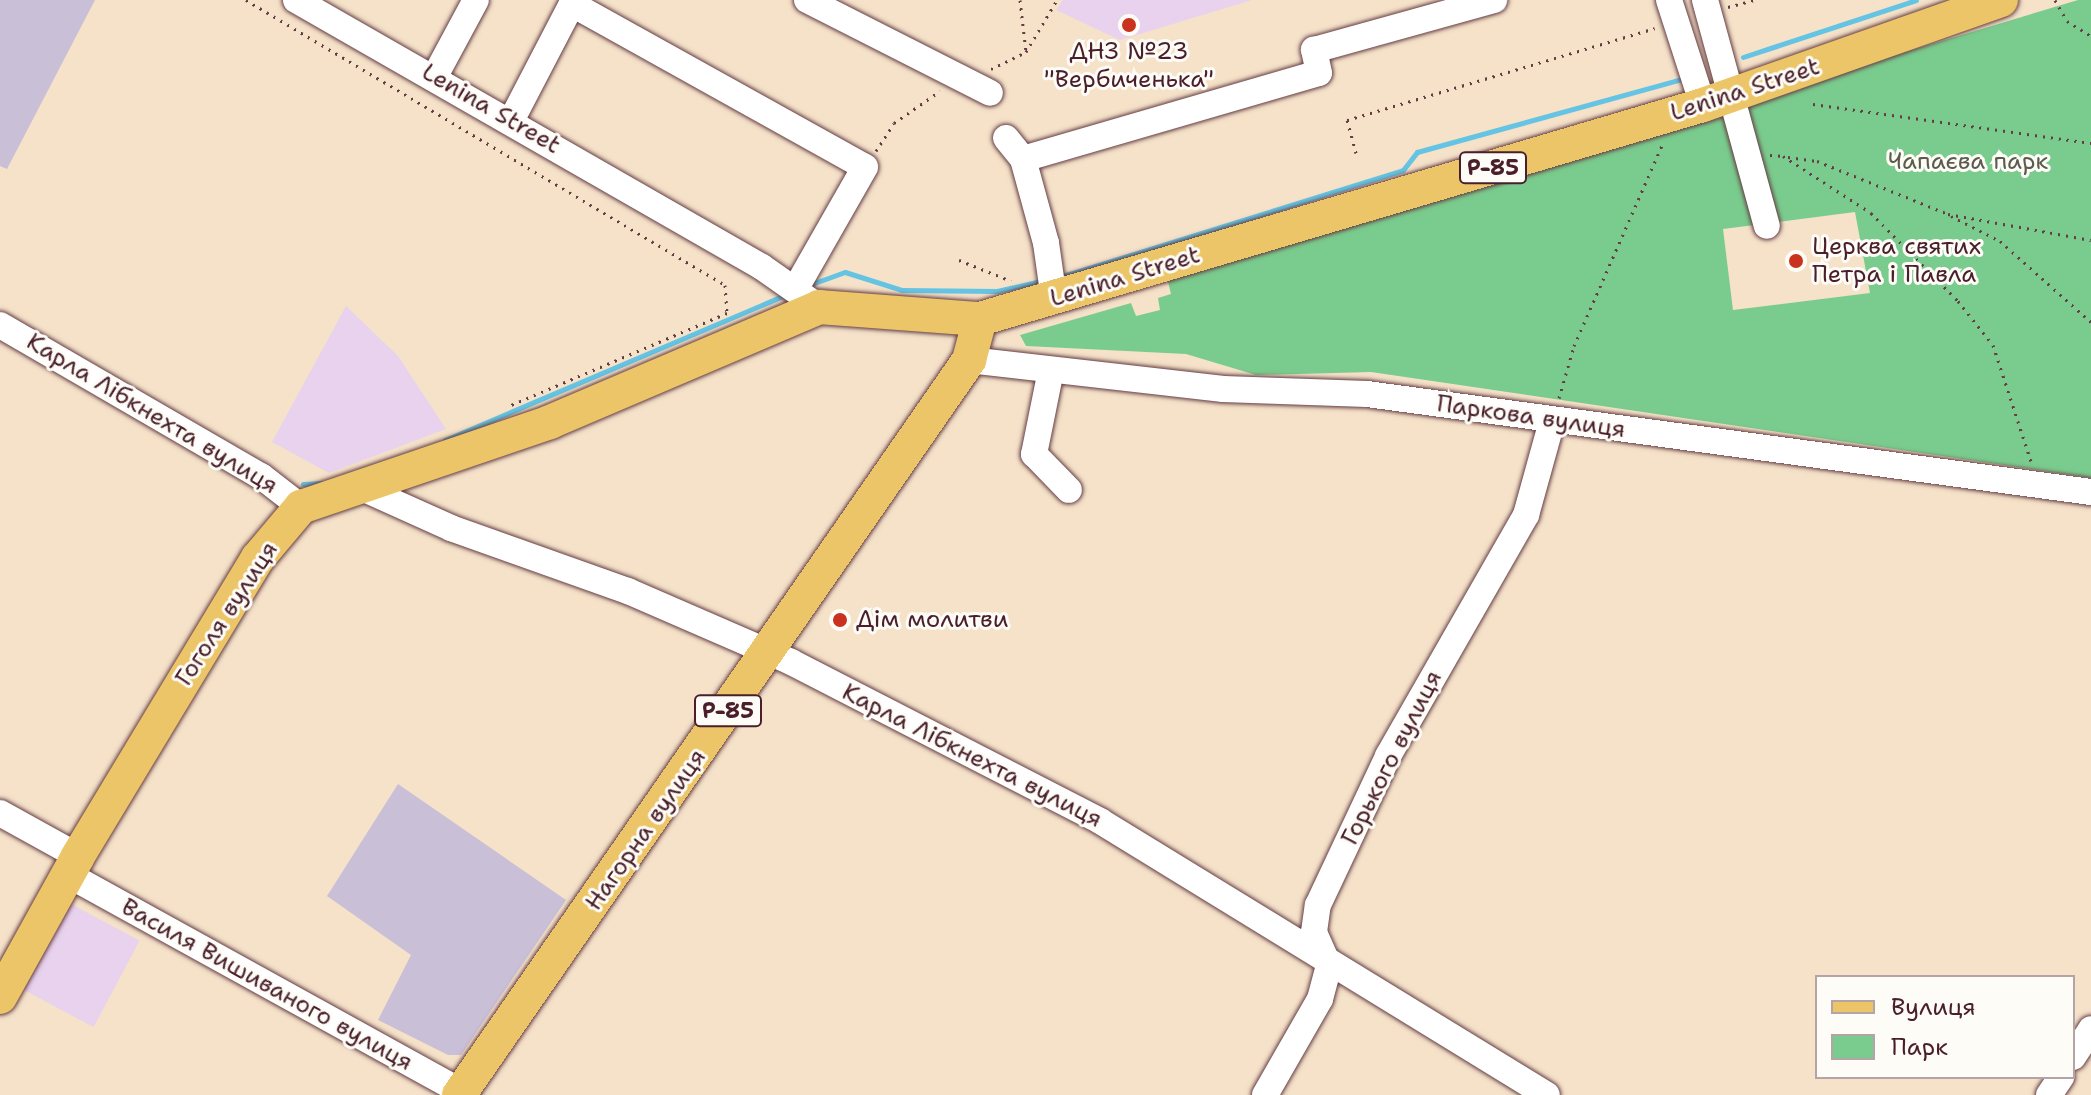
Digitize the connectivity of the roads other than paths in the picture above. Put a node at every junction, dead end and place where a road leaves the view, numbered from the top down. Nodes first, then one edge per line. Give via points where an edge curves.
1 (296, 0) edge
2 (476, 0) edge
3 (807, 0) edge
4 (1494, 0) edge
5 (2001, 0) edge
6 (573, 2) edge
7 (1448, 6) edge
8 (1706, 6) edge
9 (1672, 11) edge
10 (435, 76) junction
11 (978, 87) road end
12 (1705, 105) junction
13 (511, 121) junction
14 (1006, 138) dead end
15 (1023, 159) junction
16 (1767, 226) dead end
17 (808, 298) junction
18 (1054, 299) junction
19 (980, 319) junction
20 (0, 325) edge
21 (969, 360) junction
22 (1051, 370) junction
23 (1552, 421) junction
24 (362, 488) junction
25 (1069, 490) dead end
26 (2091, 492) edge
27 (301, 507) junction
28 (769, 653) junction
29 (0, 813) edge
30 (72, 865) junction
31 (1329, 966) junction
32 (0, 997) edge
33 (2091, 1029) edge
34 (2075, 1054) edge
35 (463, 1094) edge
36 (1265, 1095) edge
37 (1547, 1095) edge

1 - 10 street, Lenina Street
2 - 10 street
3 - 11 street
4 - 7 street
5 - 12 main road, Lenina Street / Р-85
6 - 13 street
6 - 17 street via 865,167
7 - 15 street via 1314,50 1319,73
8 - 12 street
9 - 12 street
10 - 13 street, Lenina Street
12 - 16 street via 1750,154
12 - 18 main road, Lenina Street / Р-85
13 - 17 street, Lenina Street
14 - 15 street
15 - 18 street via 1046,243
17 - 19 main road, Lenina Street
17 - 24 main road via 550,422
18 - 19 main road, Lenina Street / Р-85
19 - 21 main road, Нагорна вулиця / Р-85
20 - 27 street, Карла Лібкнехта вулиця via 265,469
21 - 22 street, Паркова вулиця
21 - 28 main road, Нагорна вулиця / Р-85
22 - 23 street, Паркова вулиця via 1223,389 1367,394
22 - 25 street via 1034,454
23 - 26 street, Паркова вулиця
23 - 31 street, Горького вулиця via 1526,515 1388,756 1318,905 1314,932
24 - 27 main road
24 - 28 street, Карла Лібкнехта вулиця via 451,528 628,591
27 - 30 main road, Гоголя вулиця via 258,558
28 - 31 street, Карла Лібкнехта вулиця via 1100,821
28 - 35 main road, Нагорна вулиця / Р-85
29 - 30 street, Василя Вишиваного вулиця
30 - 32 main road, Гоголя вулиця
30 - 35 street, Василя Вишиваного вулиця
31 - 36 street via 1320,999
31 - 37 street, Карла Лібкнехта вулиця via 1502,1063
33 - 34 street

